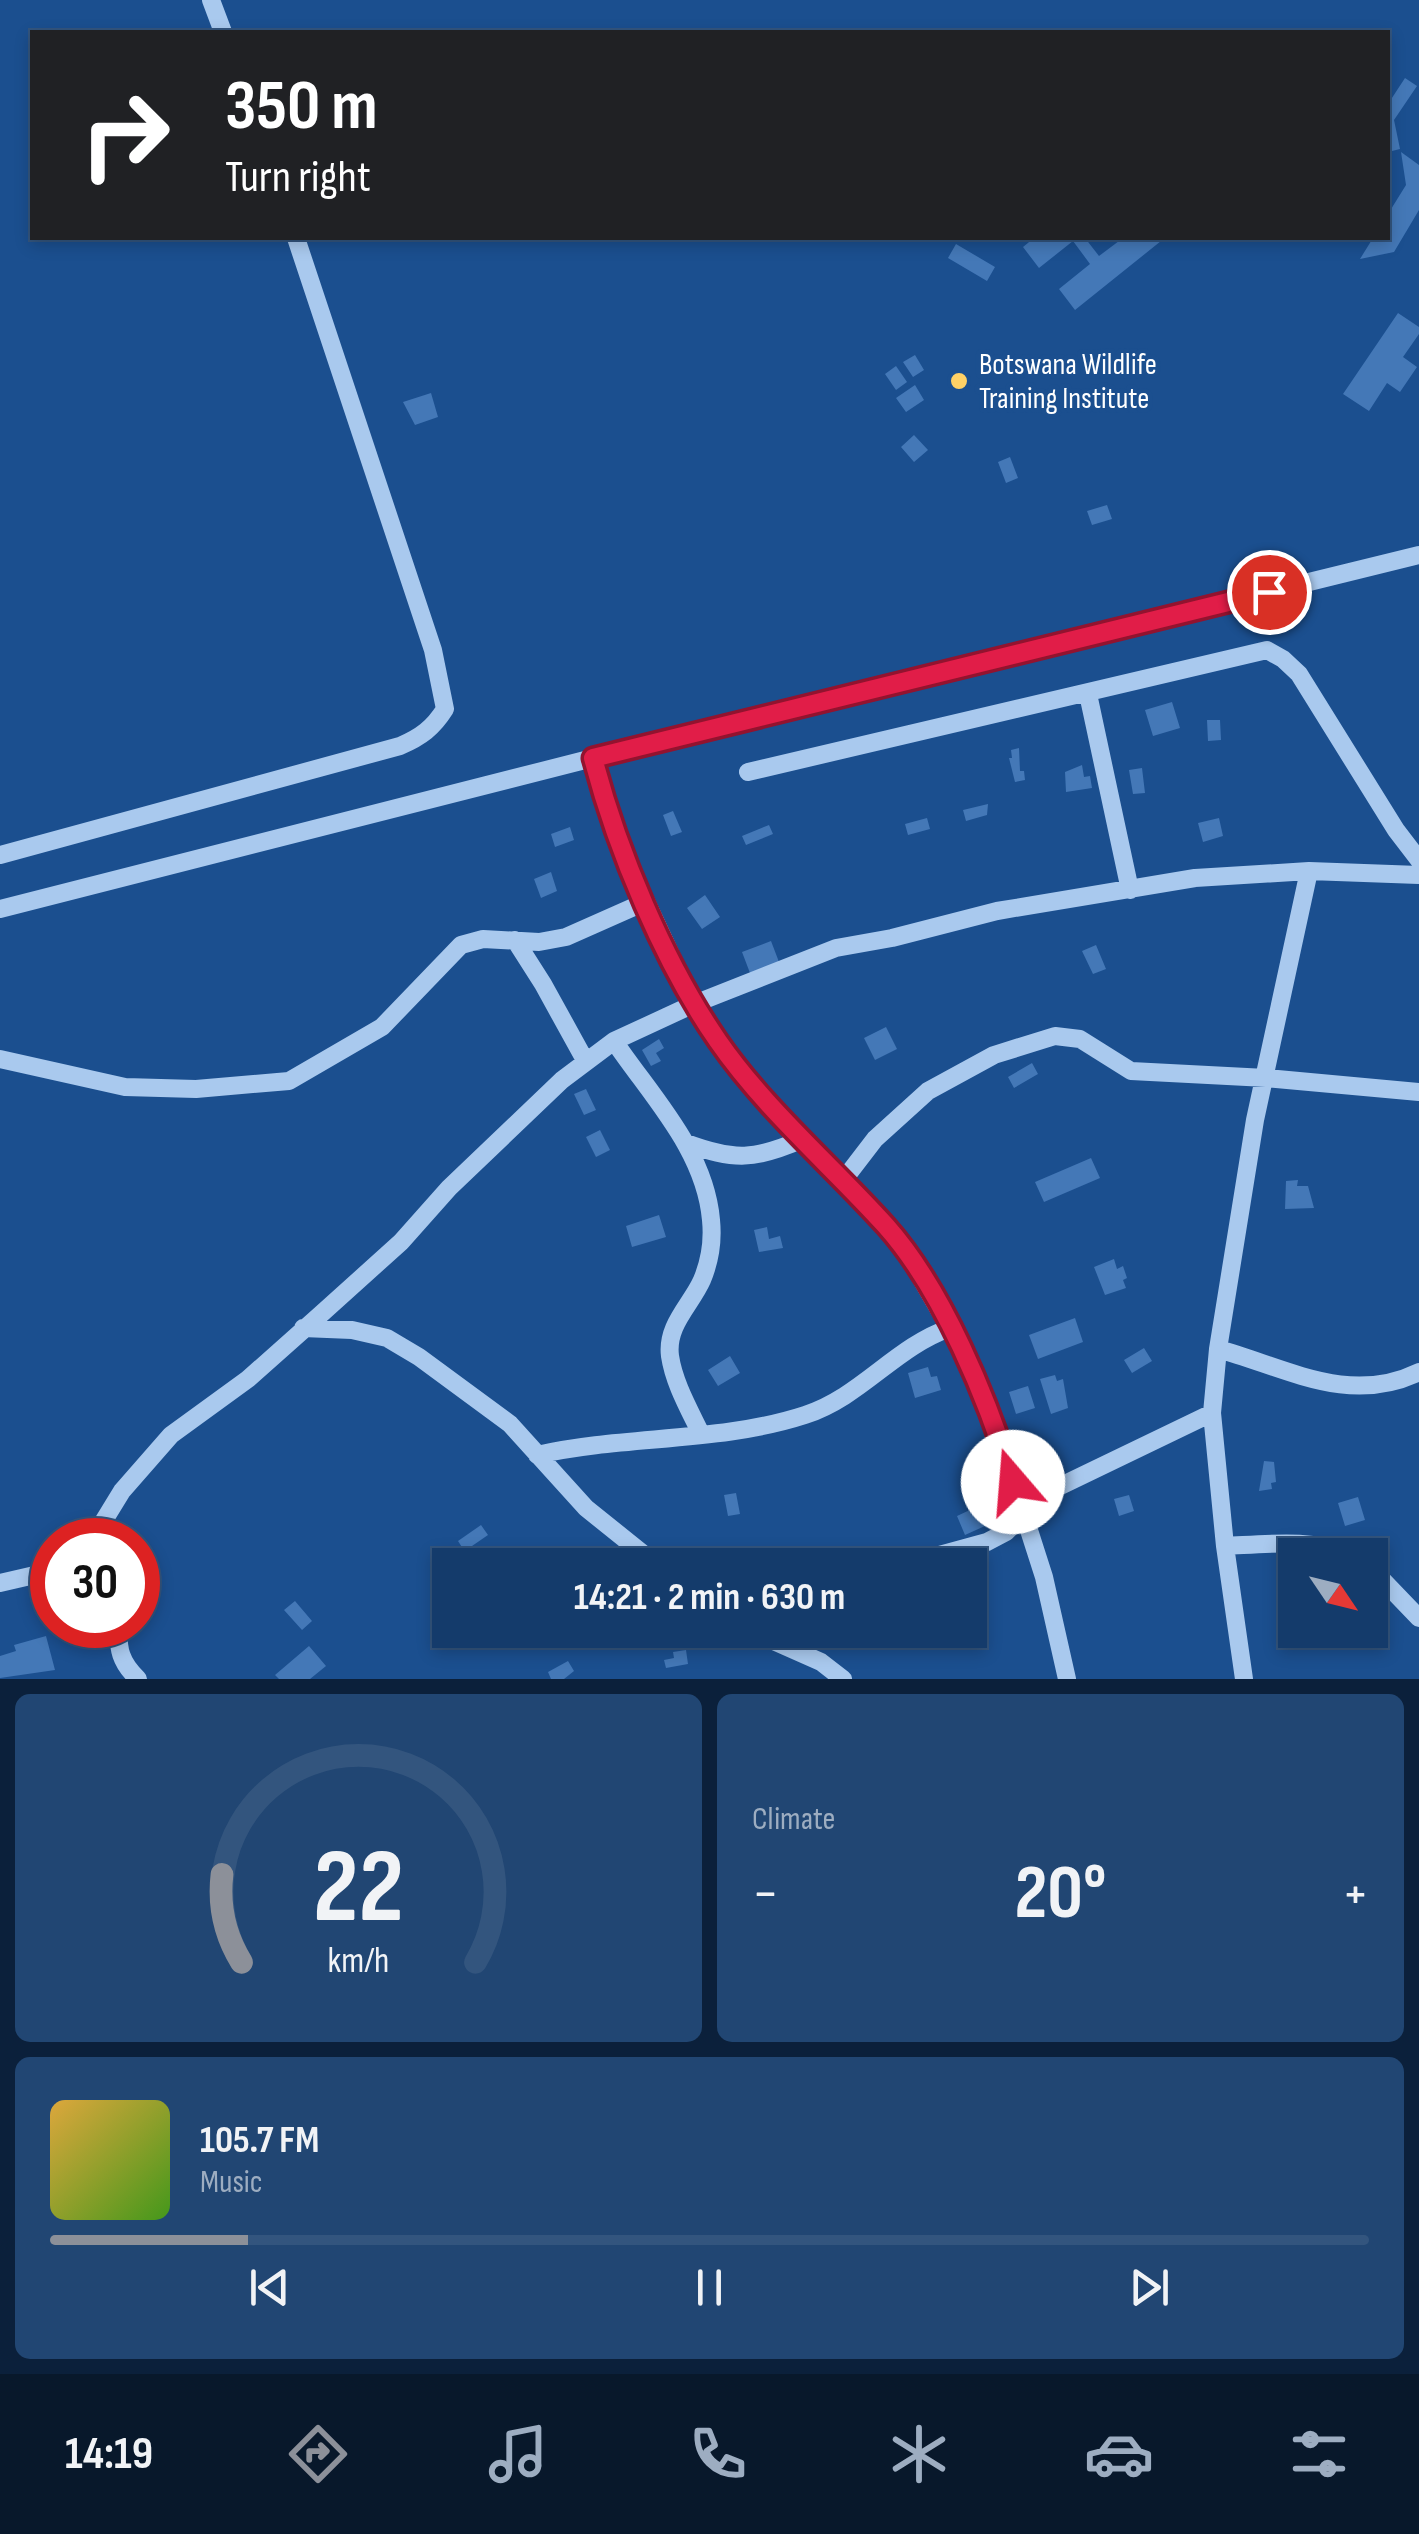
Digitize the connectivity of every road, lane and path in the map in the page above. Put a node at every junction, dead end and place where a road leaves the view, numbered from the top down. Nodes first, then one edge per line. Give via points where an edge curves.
1 (211, 0) edge
2 (222, 30) edge
3 (297, 240) edge
4 (1419, 555) edge
5 (1088, 694) junction
6 (593, 758) junction
7 (748, 772) dead end
8 (0, 855) edge
9 (1419, 860) edge
10 (1309, 871) junction
11 (1419, 874) edge
12 (1130, 890) junction
13 (645, 902) junction
14 (0, 909) edge
15 (514, 940) junction
16 (694, 1004) junction
17 (614, 1041) junction
18 (0, 1060) edge
19 (586, 1062) junction
20 (1266, 1078) junction
21 (1419, 1092) edge
22 (803, 1140) junction
23 (686, 1143) junction
24 (842, 1182) junction
25 (303, 1328) junction
26 (950, 1328) junction
27 (1218, 1349) junction
28 (1419, 1372) edge
29 (1212, 1414) junction
30 (701, 1434) junction
31 (537, 1455) junction
32 (1024, 1517) junction
33 (105, 1518) edge
34 (1278, 1544) edge
35 (1225, 1546) junction
36 (636, 1548) edge
37 (965, 1548) edge
38 (30, 1576) edge
39 (0, 1583) edge
40 (1388, 1586) edge
41 (1419, 1618) edge
42 (120, 1648) edge
43 (793, 1648) edge
44 (138, 1679) edge
45 (842, 1679) edge
46 (1067, 1679) edge
47 (1244, 1679) edge

1 - 2 street
3 - 8 street via 433,650 446,709 421,737 400,746
4 - 6 street
5 - 7 street
5 - 9 street via 1267,650 1283,658
5 - 12 street
6 - 13 street via 610,824
6 - 14 street
10 - 11 street
10 - 12 street via 1195,878
10 - 20 street
12 - 16 street via 854,942
13 - 15 street via 566,937
13 - 16 street
15 - 18 street via 462,945 382,1028 289,1082 125,1087
15 - 19 street
16 - 17 street
16 - 22 street via 747,1079
17 - 19 street
17 - 23 street
19 - 25 street
20 - 21 street
20 - 24 street via 1131,1071 1080,1039 1055,1036 994,1055 928,1091
20 - 27 street
22 - 23 street via 745,1158
22 - 24 street
23 - 30 street via 706,1185 711,1253 675,1324 669,1352
24 - 26 street via 904,1249
25 - 31 street via 387,1338 475,1396
25 - 33 street via 171,1435
26 - 30 street via 928,1336 841,1400 764,1426
26 - 32 street via 988,1410
27 - 28 street via 1348,1388 1381,1386
27 - 29 street
29 - 32 street via 1046,1494
29 - 35 street
30 - 31 street
31 - 36 street via 586,1508
32 - 37 street
32 - 46 street
34 - 35 street
35 - 47 street
38 - 39 street
40 - 41 street
42 - 44 street via 123,1665
43 - 45 street

